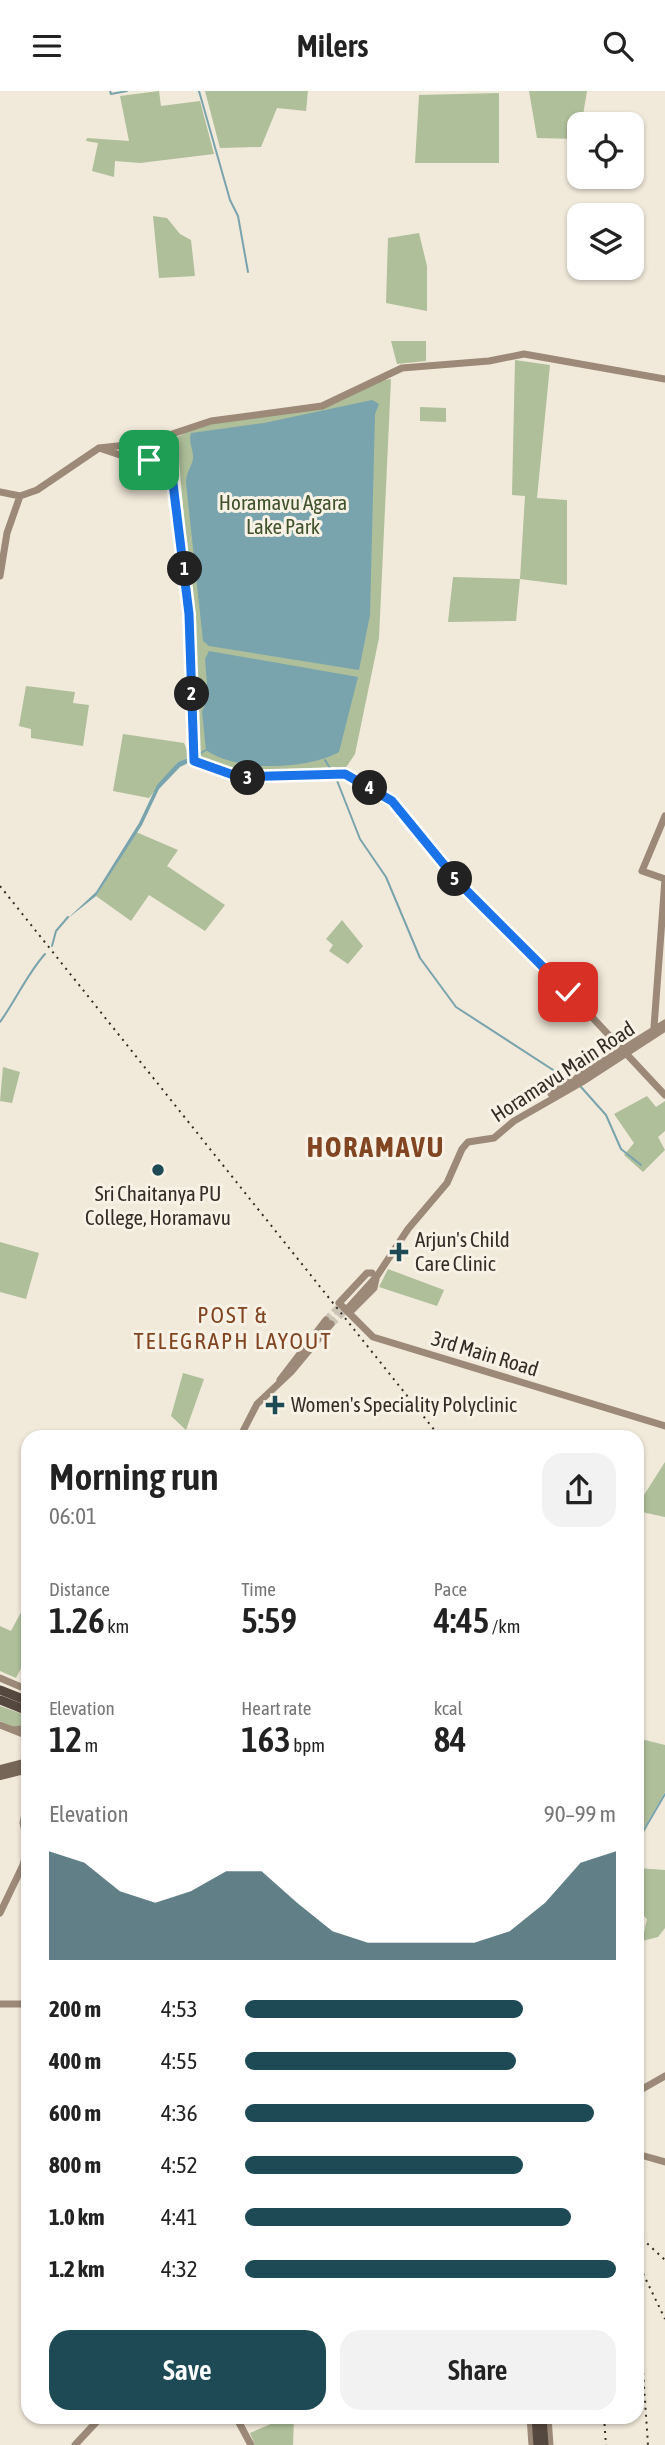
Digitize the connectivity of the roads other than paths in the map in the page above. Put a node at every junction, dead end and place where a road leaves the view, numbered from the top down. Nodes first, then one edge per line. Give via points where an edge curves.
1 (665, 379) edge
2 (99, 448) junction
3 (0, 492) edge
4 (20, 496) junction
5 (0, 576) edge
6 (665, 817) edge
7 (665, 1023) edge
8 (654, 1027) junction
9 (665, 1028) edge
10 (622, 1052) junction
11 (665, 1095) edge
12 (376, 1273) junction
13 (346, 1309) junction
14 (328, 1322) tunnel mouth
15 (665, 1426) edge
16 (244, 1430) edge
17 (0, 1678) edge
18 (21, 1688) edge
19 (0, 1691) edge
20 (21, 1698) edge
21 (0, 1700) edge
22 (21, 1708) edge
23 (0, 1725) edge
24 (21, 1729) edge
25 (14, 1730) junction
26 (21, 1733) edge
27 (21, 1764) edge
28 (0, 1769) edge
29 (21, 1771) edge
30 (0, 1776) edge
31 (21, 1869) edge
32 (0, 1913) edge
33 (0, 2004) edge
34 (21, 2004) edge
35 (665, 2075) edge
36 (644, 2086) edge
37 (644, 2154) edge
38 (665, 2159) edge
39 (94, 2424) edge
40 (240, 2424) edge
41 (531, 2424) edge
42 (536, 2424) edge
43 (542, 2424) edge
44 (548, 2424) edge
45 (75, 2445) edge
46 (251, 2445) edge
47 (533, 2445) edge
48 (538, 2445) edge
49 (544, 2445) edge
50 (550, 2445) edge

1 - 2 street via 524,354 399,368 322,405 211,421 145,443
2 - 4 street via 37,490
2 - 10 street via 171,467 189,614 193,759 239,777 339,773 392,801 459,883
3 - 4 street
4 - 5 street
6 - 8 street via 642,871 665,879
7 - 8 street, Horamavu Main Road
8 - 10 street, Horamavu Main Road
9 - 10 street, Horamavu Main Road
10 - 11 street
10 - 12 street, Horamavu Main Road via 516,1116 494,1138 468,1142 447,1183
12 - 13 street via 374,1288
12 - 13 street via 367,1273 339,1300
13 - 15 street, 3rd Main Road via 373,1338
14 - 16 street via 257,1403
17 - 18 street
19 - 20 highway
21 - 22 highway
23 - 25 street
24 - 25 street
25 - 26 street
27 - 28 main road
29 - 30 main road
31 - 32 street
33 - 34 street
35 - 36 street
37 - 38 street
39 - 45 street
40 - 46 street
41 - 47 street
42 - 48 highway
43 - 49 highway
44 - 50 street

